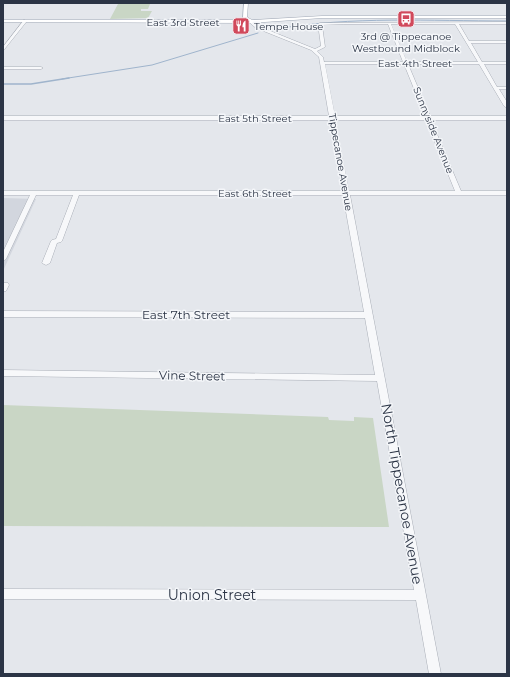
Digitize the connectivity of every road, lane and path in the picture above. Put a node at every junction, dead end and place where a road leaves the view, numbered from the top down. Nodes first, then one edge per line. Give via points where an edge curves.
1 (246, 3) edge
2 (252, 13) dead end
3 (507, 17) edge
4 (3, 21) edge
5 (25, 21) junction
6 (250, 22) junction
7 (389, 23) junction
8 (456, 23) junction
9 (507, 23) edge
10 (467, 42) junction
11 (507, 42) edge
12 (3, 43) edge
13 (9, 43) junction
14 (3, 50) edge
15 (315, 50) junction
16 (323, 64) junction
17 (406, 64) junction
18 (481, 64) junction
19 (507, 64) edge
20 (3, 68) edge
21 (41, 68) dead end
22 (496, 88) junction
23 (507, 88) edge
24 (507, 106) edge
25 (3, 118) edge
26 (333, 118) junction
27 (429, 118) junction
28 (507, 118) edge
29 (3, 193) edge
30 (34, 193) junction
31 (77, 193) junction
32 (347, 193) junction
33 (459, 193) junction
34 (507, 193) edge
35 (3, 259) edge
36 (46, 263) dead end
37 (3, 314) edge
38 (369, 315) junction
39 (3, 374) edge
40 (381, 378) junction
41 (3, 594) edge
42 (421, 595) junction
43 (435, 674) edge

1 - 6 main road via 245,18
2 - 6 main road
3 - 6 main road, East 3rd Street via 322,17
4 - 5 main road, East 3rd Street
5 - 6 main road, East 3rd Street
5 - 13 street
6 - 15 street
7 - 8 street
7 - 15 street via 320,24 323,47
7 - 17 street, Sunnyside Avenue
8 - 9 street
8 - 10 street
10 - 11 street
10 - 18 street
12 - 13 street
13 - 14 street
15 - 16 street, Tippecanoe Avenue
16 - 17 street, East 4th Street
16 - 26 street, Tippecanoe Avenue
17 - 18 street, East 4th Street
17 - 27 street, Sunnyside Avenue
18 - 19 street, East 4th Street
18 - 22 street
20 - 21 street
22 - 23 street
22 - 24 street
25 - 26 street, East 5th Street
26 - 27 street, East 5th Street
26 - 32 street, Tippecanoe Avenue
27 - 28 street, East 5th Street
27 - 33 street, Sunnyside Avenue
29 - 30 street, East 6th Street
30 - 31 street, East 6th Street
30 - 35 street
31 - 32 street, East 6th Street
31 - 36 street via 60,241 54,241
32 - 33 street, East 6th Street
32 - 38 street, Tippecanoe Avenue
33 - 34 street, East 6th Street
37 - 38 street, East 7th Street
38 - 40 street, North Tippecanoe Avenue
39 - 40 street, Vine Street
40 - 42 street, North Tippecanoe Avenue
41 - 42 street, Union Street
42 - 43 street, North Tippecanoe Avenue

